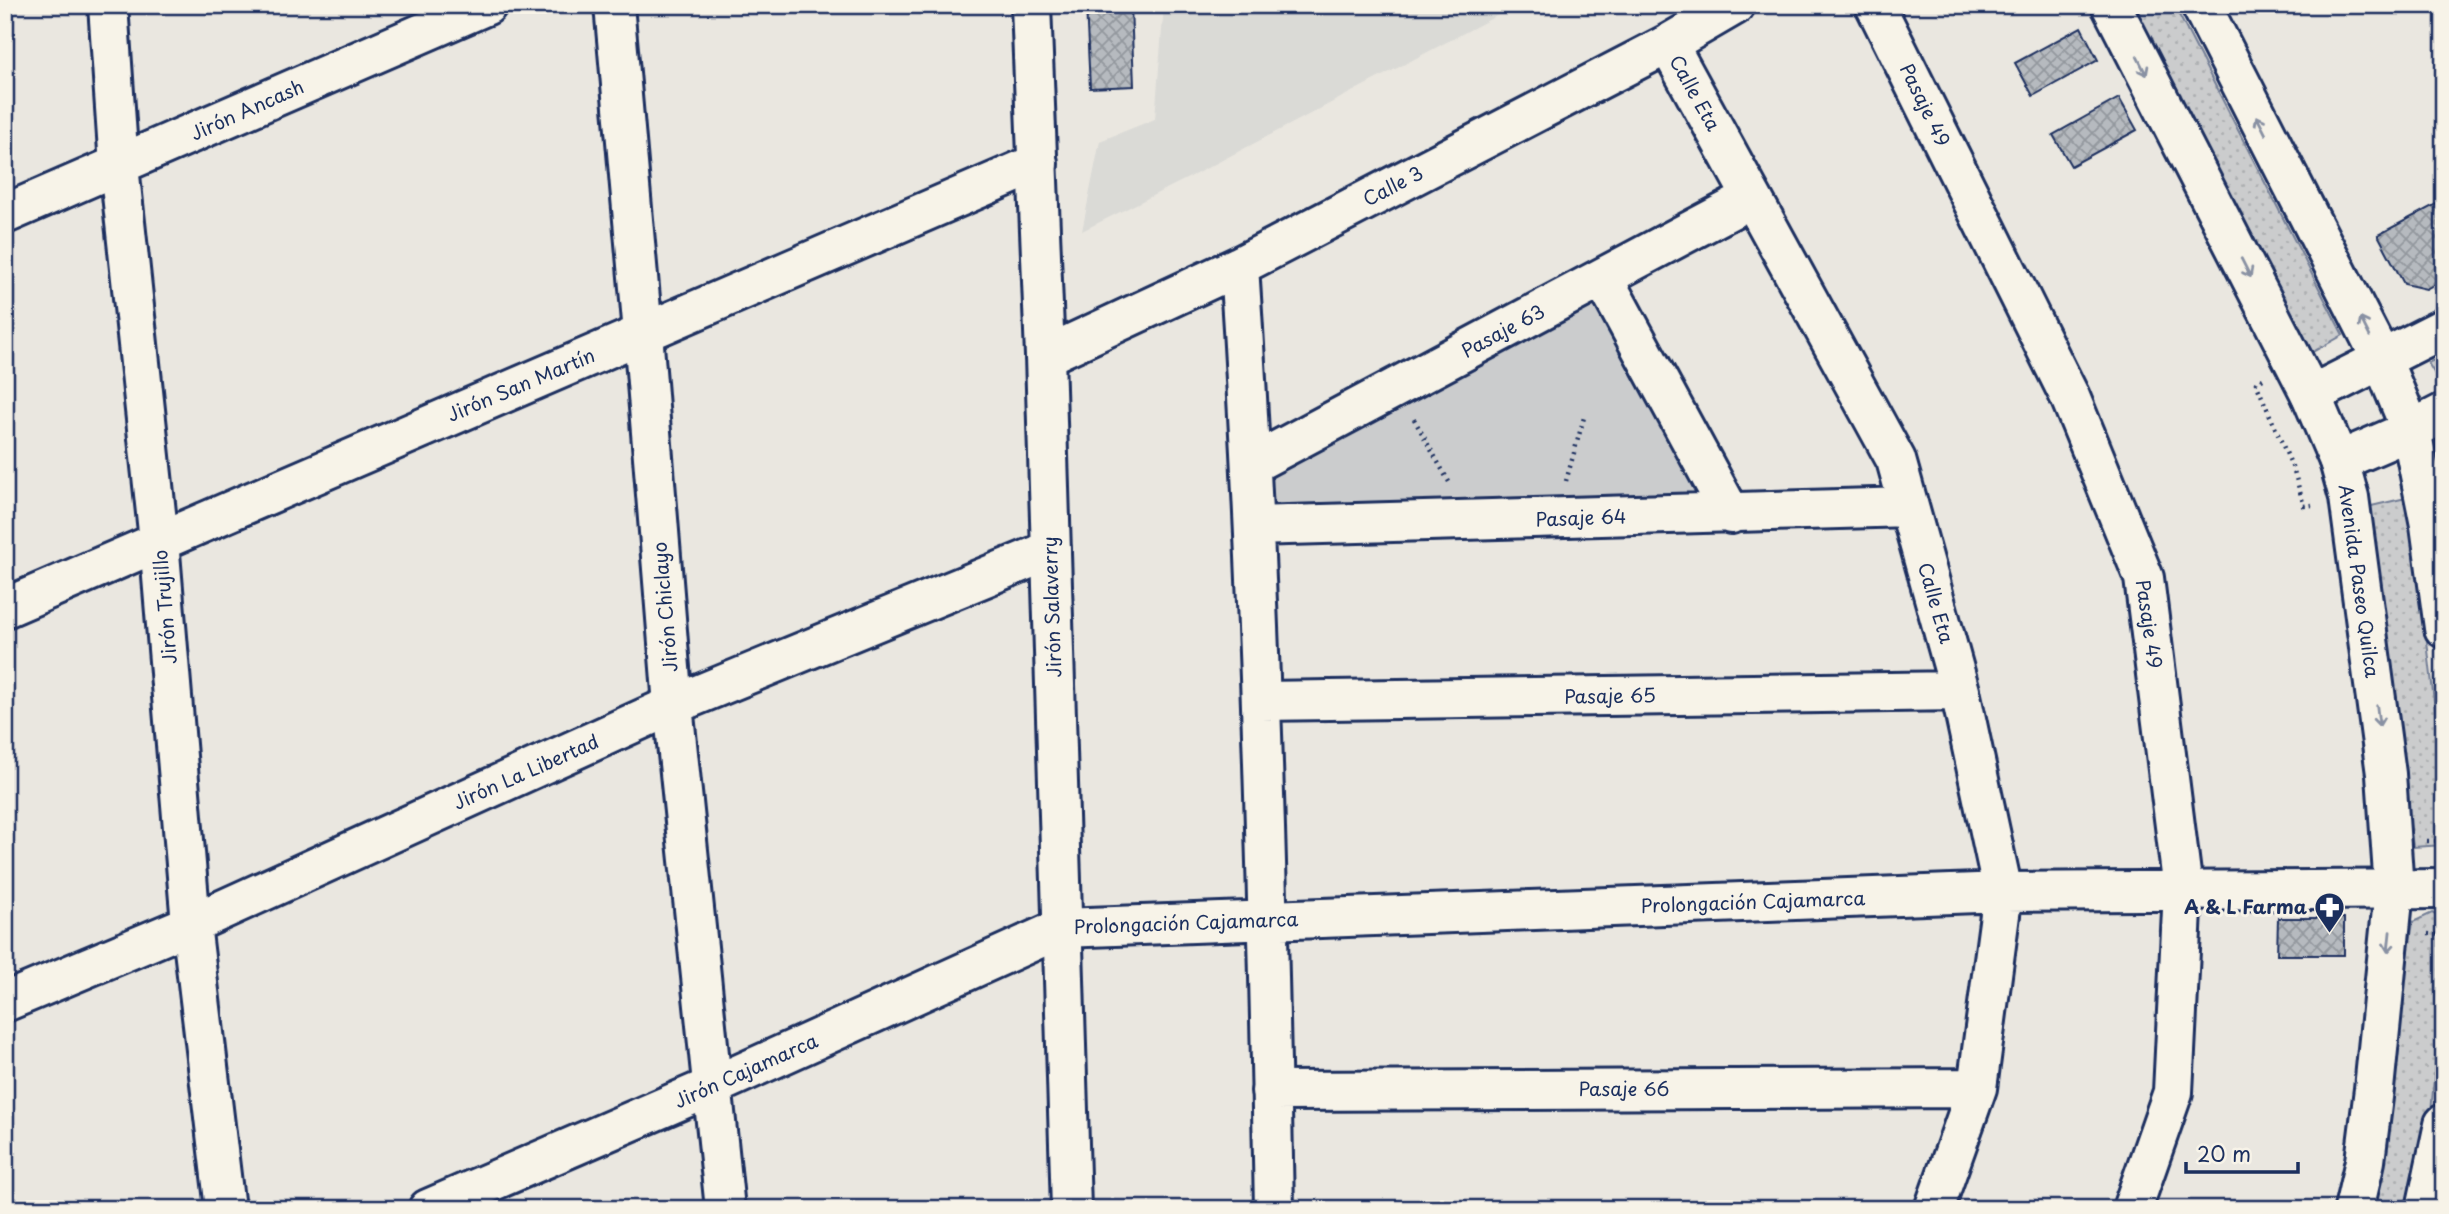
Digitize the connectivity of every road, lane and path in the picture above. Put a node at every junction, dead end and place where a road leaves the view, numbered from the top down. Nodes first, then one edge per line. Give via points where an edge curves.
1 (108, 5) edge
2 (487, 5) edge
3 (614, 5) edge
4 (1031, 5) edge
5 (1735, 5) edge
6 (1875, 5) edge
7 (2111, 5) edge
8 (2200, 5) edge
9 (1668, 44) junction
10 (1038, 163) junction
11 (119, 166) junction
12 (1752, 198) junction
13 (5, 214) edge
14 (1239, 266) junction
15 (1603, 278) junction
16 (2444, 328) edge
17 (643, 333) junction
18 (1045, 356) junction
19 (2382, 360) junction
20 (2256, 383) dead end
21 (1397, 387) junction
22 (2311, 395) junction
23 (1585, 414) dead end
24 (2428, 422) edge
25 (2339, 461) junction
26 (1252, 464) junction
27 (1563, 492) dead end
28 (2304, 506) dead end
29 (1909, 507) junction
30 (1731, 514) junction
31 (1470, 521) junction
32 (2437, 525) edge
33 (1254, 526) junction
34 (159, 541) junction
35 (1051, 550) junction
36 (5, 607) edge
37 (2444, 628) edge
38 (1960, 691) junction
39 (1261, 701) junction
40 (673, 705) junction
41 (2444, 889) edge
42 (2183, 890) junction
43 (2394, 890) junction
44 (2003, 892) junction
45 (1268, 920) junction
46 (191, 924) junction
47 (1062, 928) junction
48 (5, 1002) edge
49 (713, 1086) junction
50 (1977, 1088) junction
51 (1272, 1091) junction
52 (2444, 1124) edge
53 (225, 1209) edge
54 (428, 1209) edge
55 (725, 1209) edge
56 (1070, 1209) edge
57 (1273, 1209) edge
58 (1934, 1209) edge
59 (2132, 1209) edge
60 (2354, 1209) edge
61 (2426, 1209) edge

1 - 11 street, Jirón Trujillo
2 - 11 street, Jirón Ancash
3 - 17 street, Jirón Chiclayo
4 - 10 street, Jirón Salaverry
5 - 9 street, Calle 3
6 - 42 street, Pasaje 49 via 2070,397 2144,578
7 -> 22 street, Avenida Paseo Quilca
19 -> 8 street
9 - 12 street, Calle Eta
9 - 14 street, Calle 3
10 - 17 street, Jirón San Martín
10 - 18 street, Jirón Salaverry
11 - 13 street, Jirón Ancash
11 - 34 street, Jirón Trujillo
12 - 15 street, Pasaje 63
12 - 29 street, Calle Eta via 1896,460
14 - 18 street, Calle 3
14 - 26 street
15 - 21 street, Pasaje 63
15 - 30 street
16 - 19 street
17 - 34 street, Jirón San Martín
17 - 40 street, Jirón Chiclayo
18 - 35 street, Jirón Salaverry
19 - 22 street
19 - 24 street
20 - 28 path
21 - 26 street, Pasaje 63
21 - 31 path
22 - 25 street, Avenida Paseo Quilca
23 - 27 path
24 - 25 street
24 - 32 street
25 -> 43 street, Avenida Paseo Quilca via 2349,497 2384,761
26 - 33 street
29 - 30 street, Pasaje 64
29 - 38 street, Calle Eta
30 - 31 street, Pasaje 64
31 - 33 street, Pasaje 64
32 - 37 street
33 - 39 street
34 - 36 street, Jirón San Martín
34 - 46 street, Jirón Trujillo
35 - 40 street, Jirón La Libertad
35 - 47 street, Jirón Salaverry
38 - 39 street, Pasaje 65
38 - 44 street, Calle Eta
39 - 45 street
40 - 46 street, Jirón La Libertad
40 - 49 street, Jirón Chiclayo
41 - 43 street, Prolongación Cajamarca
42 - 43 street, Prolongación Cajamarca
42 - 44 street, Prolongación Cajamarca
42 - 59 street, Pasaje 49 via 2173,1092
43 -> 60 street, Avenida Paseo Quilca via 2365,1161
44 - 45 street, Prolongación Cajamarca
44 - 50 street, Calle Eta
45 - 47 street, Prolongación Cajamarca
45 - 51 street
46 - 48 street, Jirón La Libertad
46 - 53 street, Jirón Trujillo
47 - 49 street, Jirón Cajamarca
47 - 56 street, Jirón Salaverry
49 - 54 street, Jirón Cajamarca
49 - 55 street, Jirón Chiclayo
50 - 51 street, Pasaje 66
50 - 58 street, Calle Eta
51 - 57 street
52 - 61 street

